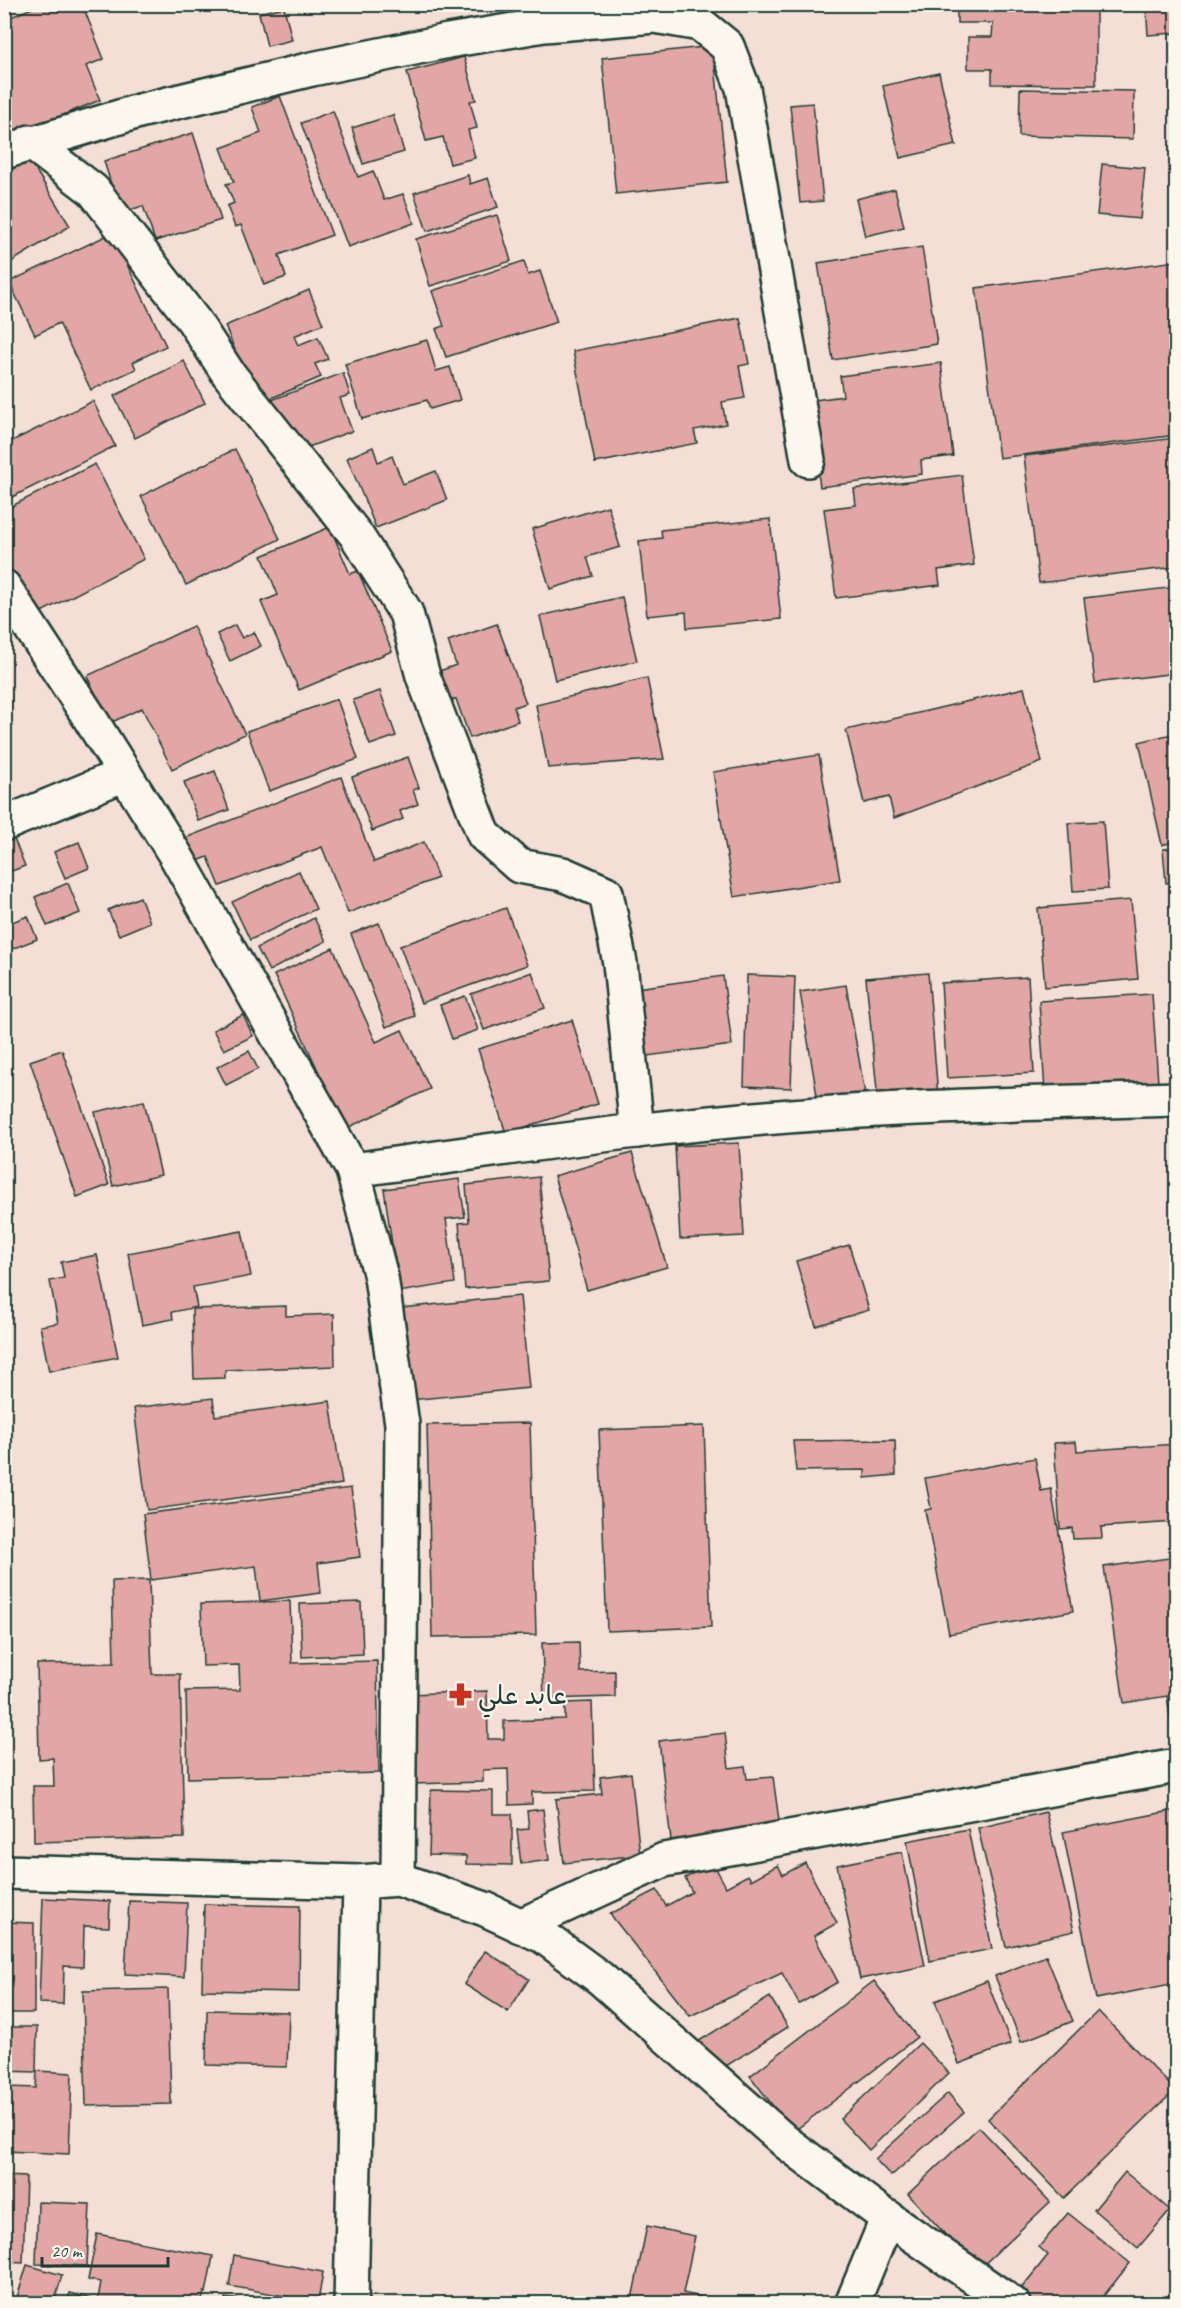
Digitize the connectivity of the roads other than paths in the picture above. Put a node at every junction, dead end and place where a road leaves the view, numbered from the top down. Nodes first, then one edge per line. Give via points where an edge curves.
1 (17, 147) edge
2 (808, 460) dead end
3 (4, 587) edge
4 (125, 774) junction
5 (4, 824) edge
6 (1176, 1100) edge
7 (637, 1131) junction
8 (352, 1170) junction
9 (1176, 1766) edge
10 (4, 1872) edge
11 (398, 1879) junction
12 (360, 1882) junction
13 (520, 1926) junction
14 (888, 2217) junction
15 (351, 2304) edge
16 (852, 2304) edge
17 (1013, 2304) edge

1 - 2 street via 139,111 448,41 544,25 655,16 700,24 728,46 743,88
1 - 7 street via 93,190 282,444 356,535 406,613 423,676 484,835 519,866 563,874 606,893 620,963
3 - 4 street
4 - 5 street
4 - 8 street via 176,856
6 - 7 street via 950,1106
7 - 8 street
8 - 11 street via 381,1276 402,1424
9 - 13 street via 664,1860
10 - 12 street
11 - 12 street
11 - 13 street
12 - 15 street
13 - 14 street via 543,1936 600,1978 787,2143
14 - 16 street
14 - 17 street

